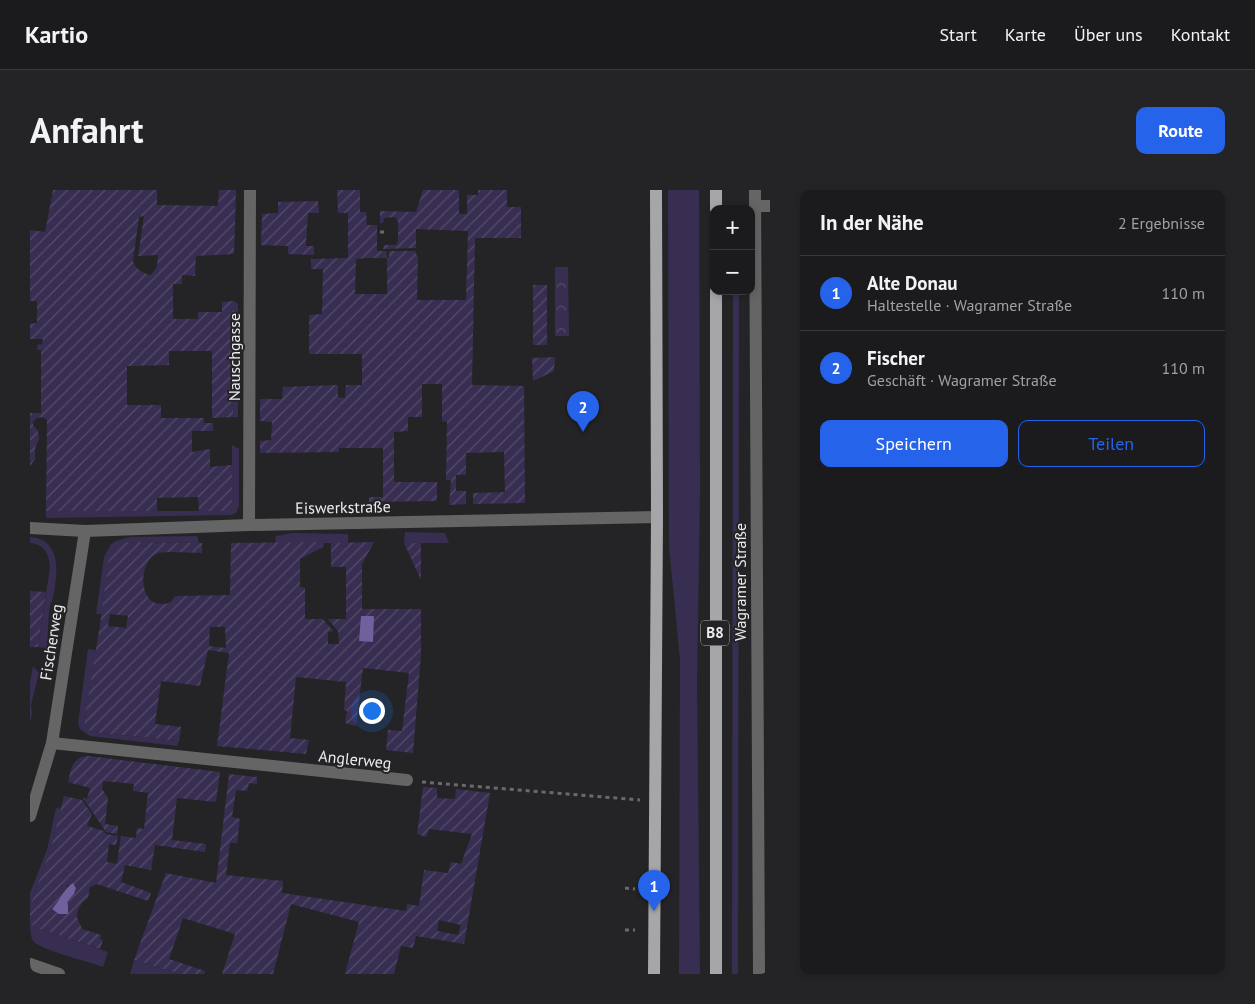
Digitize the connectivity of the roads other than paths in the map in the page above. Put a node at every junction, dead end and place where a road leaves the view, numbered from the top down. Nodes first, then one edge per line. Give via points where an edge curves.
1 (250, 190) edge
2 (656, 190) edge
3 (716, 190) edge
4 (756, 190) edge
5 (716, 205) edge
6 (756, 206) junction
7 (770, 206) edge
8 (716, 295) edge
9 (657, 518) junction
10 (249, 525) junction
11 (30, 528) edge
12 (85, 531) junction
13 (52, 742) junction
14 (407, 780) road end
15 (30, 816) edge
16 (30, 964) edge
17 (59, 974) edge
18 (654, 974) edge
19 (716, 974) edge
20 (759, 974) edge

1 - 10 street, Nauschgasse
2 - 9 main road
3 - 5 main road
4 - 6 street, Wagramer Straße
6 - 7 street
6 - 20 street, Wagramer Straße
8 - 19 main road, Wagramer Straße / B8
9 - 10 street, Eiswerkstraße
9 - 18 main road
10 - 12 street, Eiswerkstraße
11 - 12 street, Eiswerkstraße
12 - 13 street, Fischerweg
13 - 14 street, Anglerweg
13 - 15 street, Fischerweg
16 - 17 street

